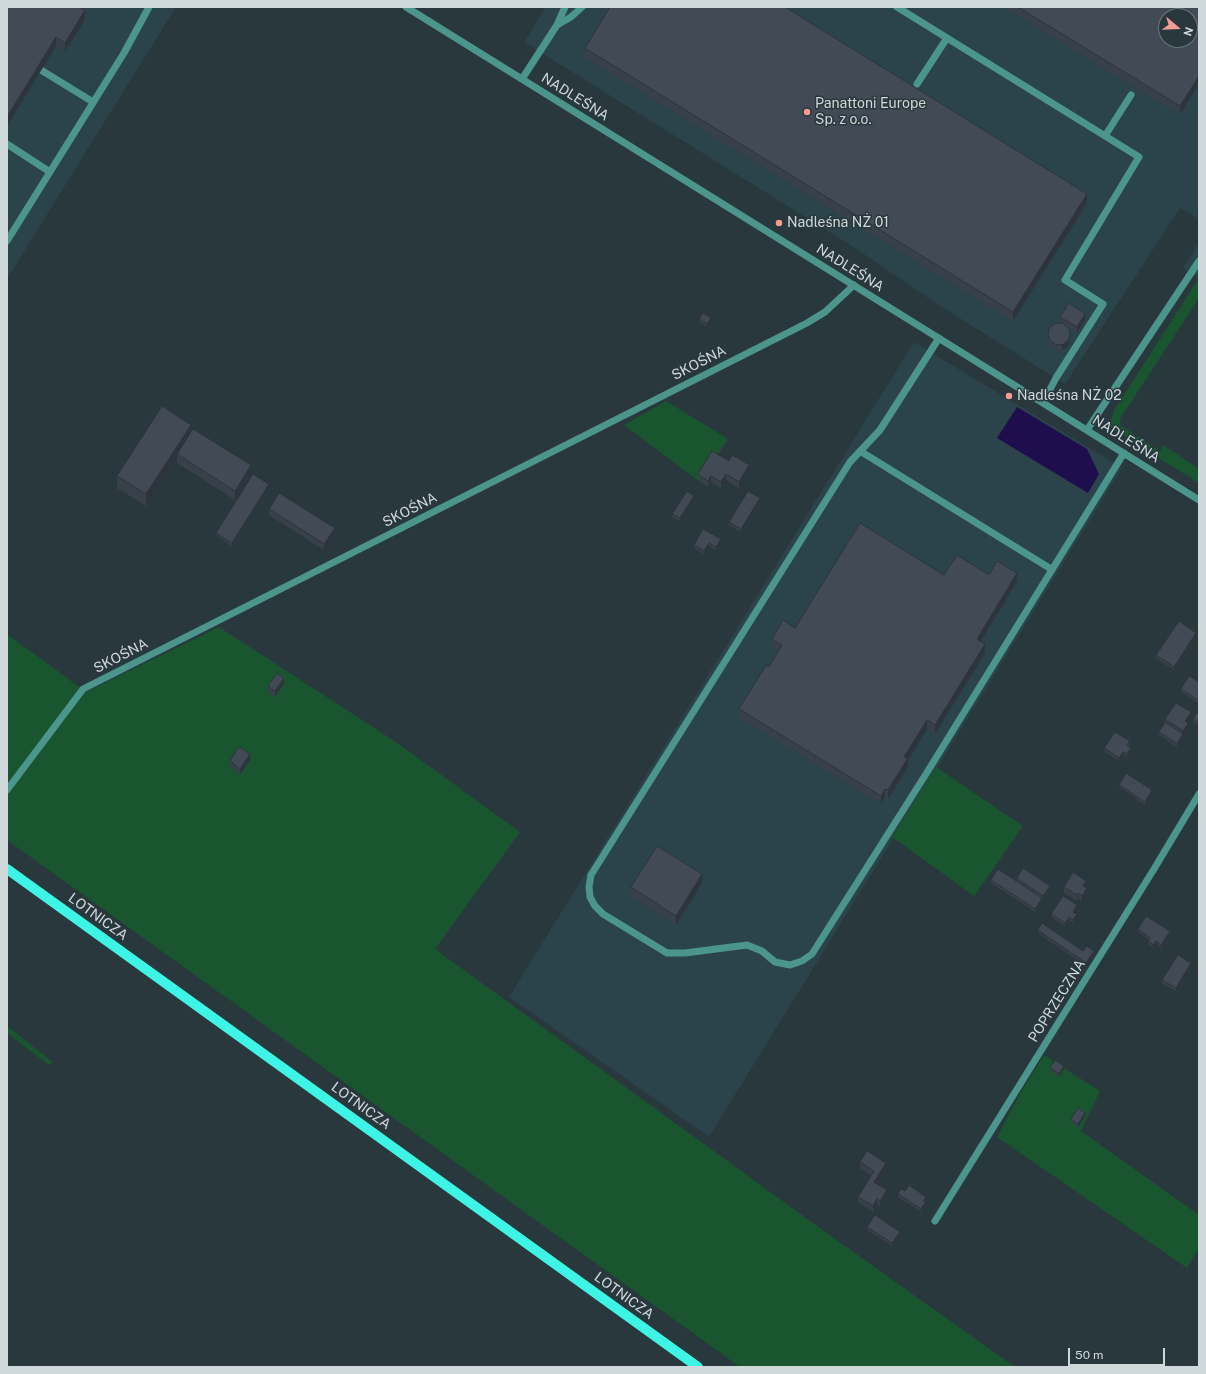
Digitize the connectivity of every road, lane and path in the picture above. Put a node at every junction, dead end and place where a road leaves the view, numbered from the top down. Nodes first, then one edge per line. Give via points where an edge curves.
1 (149, 7) edge
2 (406, 7) edge
3 (565, 7) edge
4 (582, 7) edge
5 (897, 7) edge
6 (557, 25) junction
7 (947, 38) junction
8 (41, 70) edge
9 (522, 79) junction
10 (917, 84) dead end
11 (1131, 95) dead end
12 (93, 102) junction
13 (1106, 136) junction
14 (7, 144) edge
15 (50, 172) junction
16 (7, 241) edge
17 (1198, 262) edge
18 (854, 285) junction
19 (938, 338) junction
20 (1043, 403) junction
21 (1087, 430) junction
22 (860, 451) junction
23 (1124, 453) junction
24 (1199, 500) edge
25 (1051, 569) junction
26 (7, 790) edge
27 (1199, 794) edge
28 (7, 869) edge
29 (935, 1221) dead end
30 (698, 1367) edge

1 - 12 street
2 - 9 street, NADLEŚNA
3 - 6 street
4 - 6 street
5 - 7 street
6 - 9 street
7 - 10 street
7 - 13 street
8 - 12 street
9 - 18 street, NADLEŚNA
11 - 13 street
12 - 15 street
13 - 20 street via 1139,157 1065,280 1103,304
14 - 15 street
15 - 16 street
17 - 21 street
18 - 19 street, NADLEŚNA
18 - 26 street, SKOŚNA via 825,312 807,324 83,689
19 - 20 street, NADLEŚNA
19 - 22 street via 880,430
20 - 21 street, NADLEŚNA
21 - 23 street, NADLEŚNA
22 - 25 street
22 - 25 street via 825,501 592,875 590,897 603,914 667,953 747,945 762,951 775,962 790,965 812,954
23 - 24 street, NADLEŚNA
23 - 25 street
27 - 29 street, POPRZECZNA
28 - 30 main road, LOTNICZA

